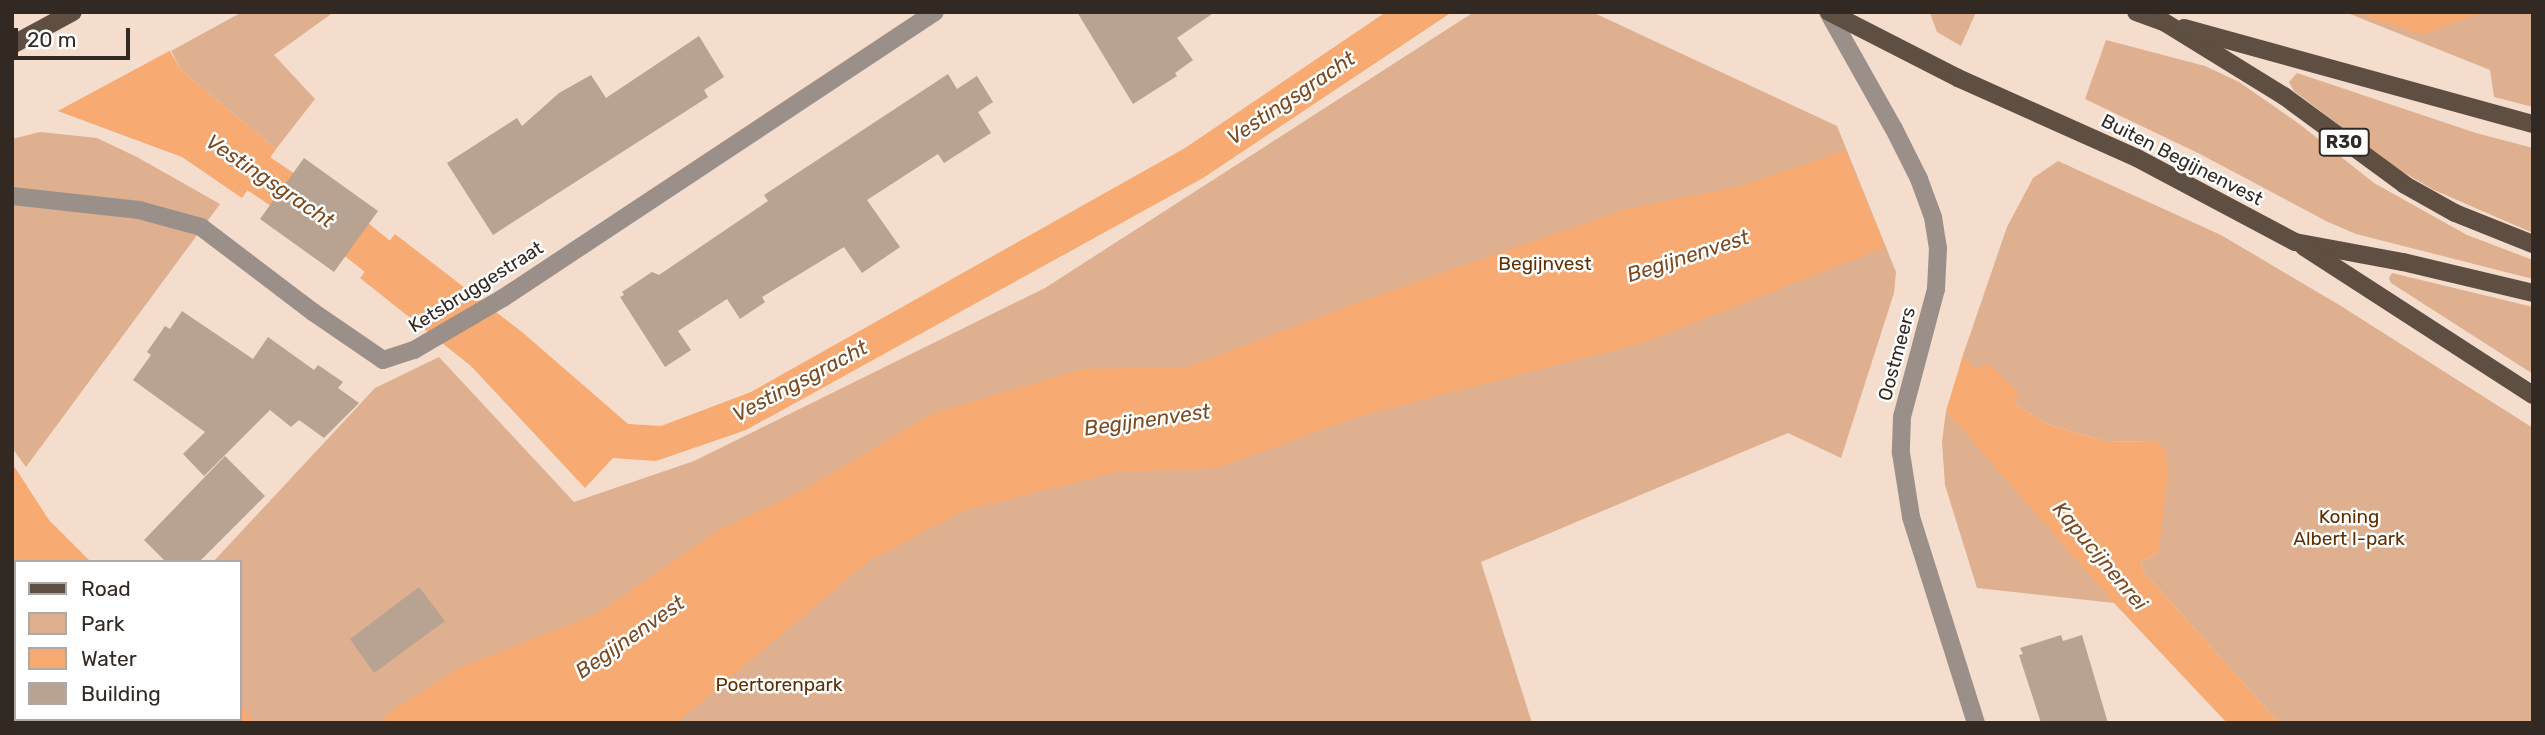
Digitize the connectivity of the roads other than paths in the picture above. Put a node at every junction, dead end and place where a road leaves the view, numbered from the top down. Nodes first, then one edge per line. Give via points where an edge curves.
1 (73, 12) edge
2 (935, 12) edge
3 (1829, 12) edge
4 (2136, 12) edge
5 (2164, 22) junction
6 (12, 45) edge
7 (2533, 124) edge
8 (12, 196) edge
9 (2295, 242) junction
10 (2533, 244) edge
11 (2533, 293) edge
12 (2533, 395) edge
13 (1976, 723) edge

1 - 6 main road
2 - 8 street, Ketsbruggestraat via 503,298 414,350 383,360 201,227 139,210
3 - 9 main road, Buiten Begijnenvest via 1958,78 2137,158
3 - 13 street, Oostmeers via 1919,179 1933,217 1938,248 1936,289 1902,417 1901,453 1911,517
4 - 5 main road, R30
5 - 7 main road, R30
5 - 10 main road, R30 via 2284,96 2405,185 2455,213
9 - 11 main road, Buiten Begijnenvest
9 - 12 main road

